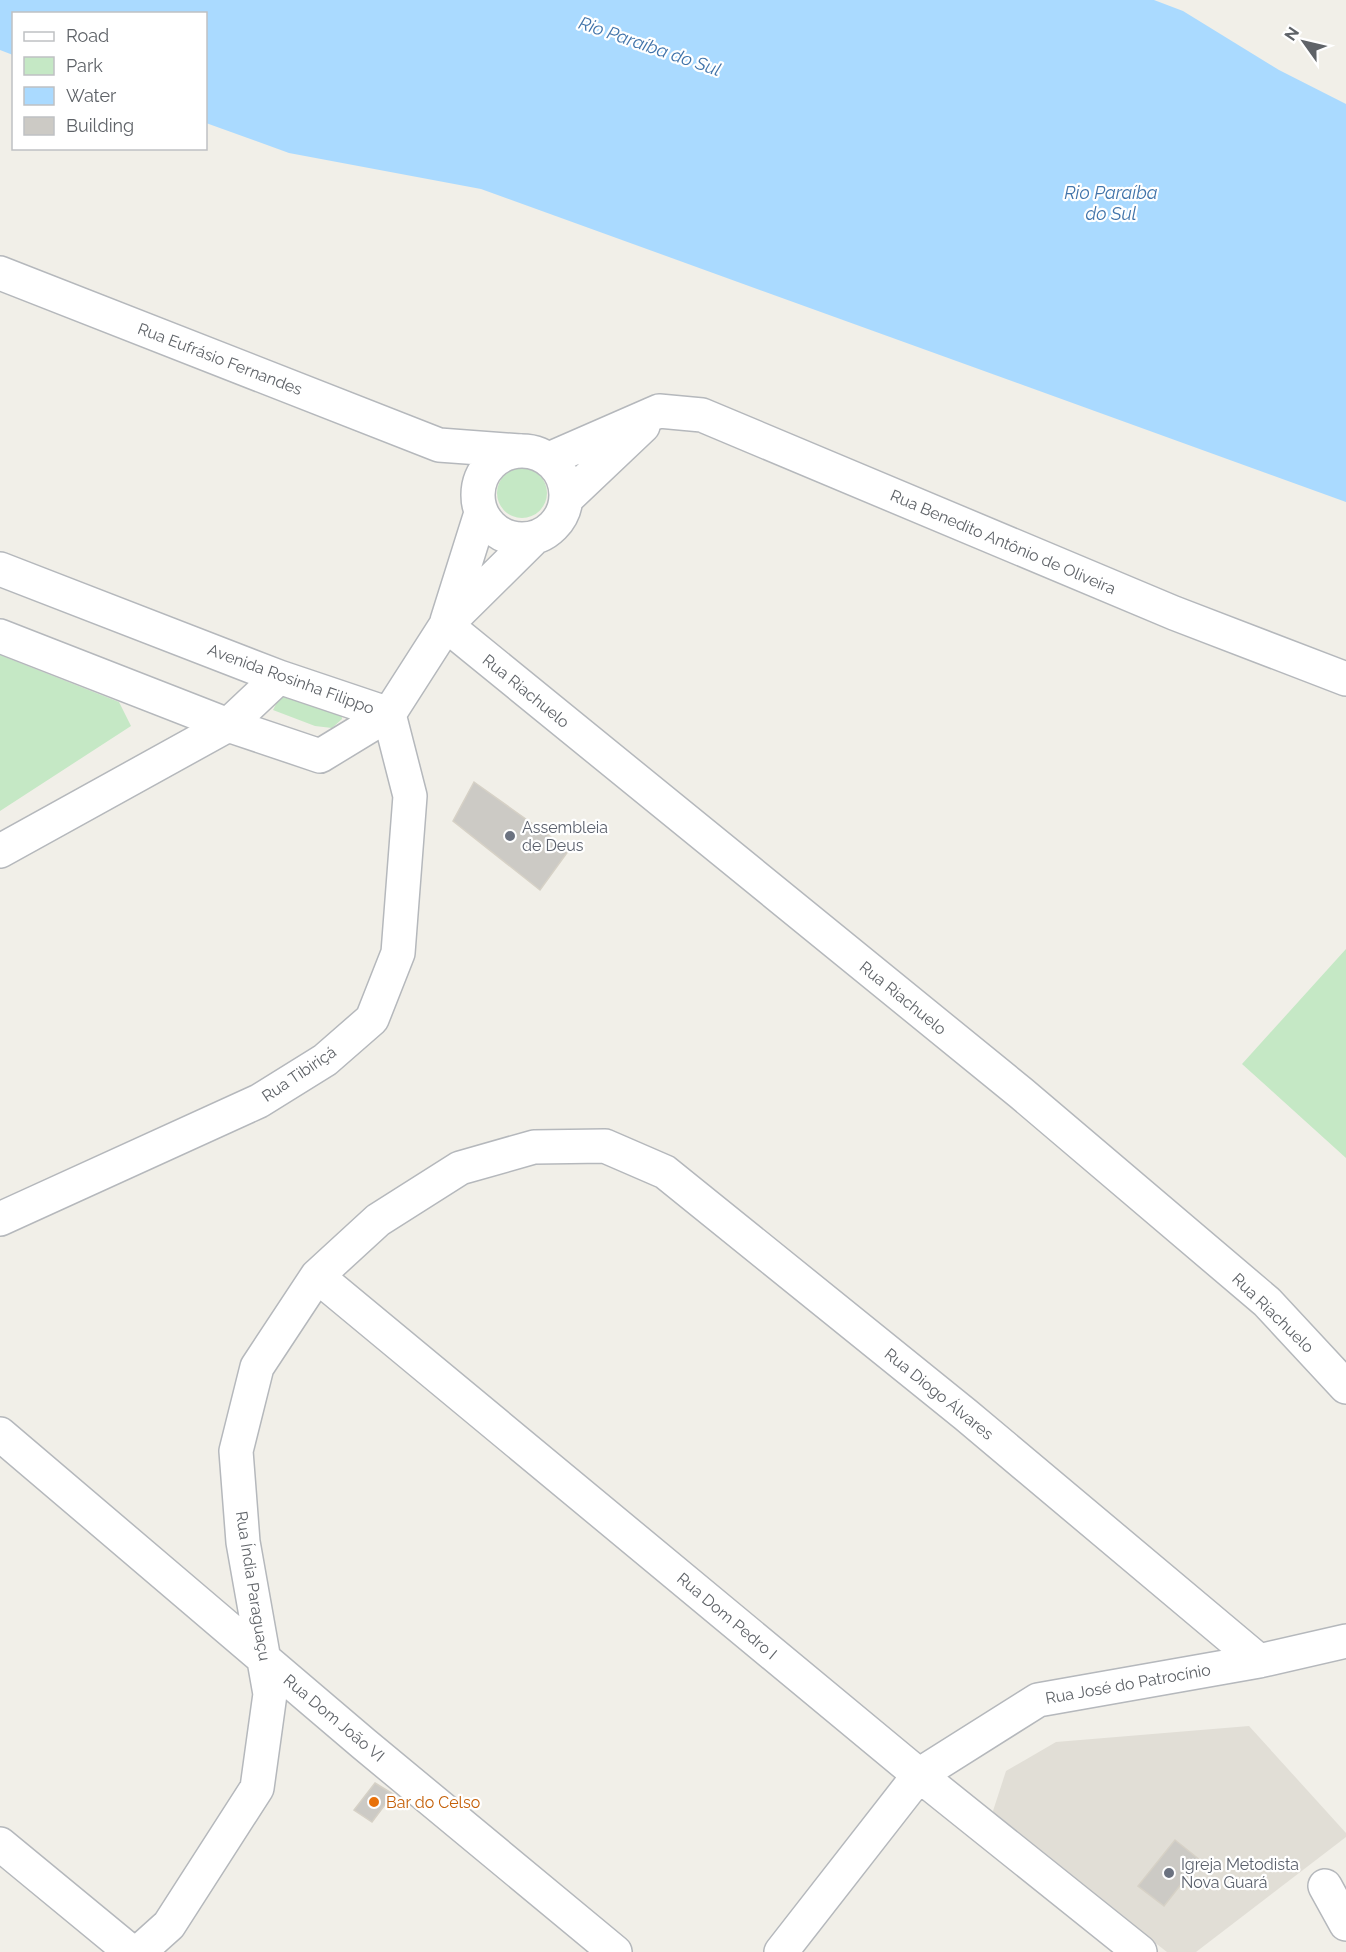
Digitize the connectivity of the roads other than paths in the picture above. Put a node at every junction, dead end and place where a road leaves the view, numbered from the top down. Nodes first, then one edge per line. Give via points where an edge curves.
1 (0, 273) edge
2 (659, 411) junction
3 (439, 445) junction
4 (534, 455) junction
5 (480, 499) junction
6 (566, 499) junction
7 (534, 538) junction
8 (0, 568) edge
9 (446, 625) junction
10 (0, 636) edge
11 (279, 677) junction
12 (1346, 680) edge
13 (389, 714) junction
14 (228, 725) junction
15 (0, 850) edge
16 (605, 1146) joint
17 (0, 1219) edge
18 (317, 1276) junction
19 (1346, 1387) edge
20 (0, 1434) edge
21 (1346, 1641) edge
22 (264, 1658) junction
23 (1259, 1661) junction
24 (919, 1775) junction
25 (0, 1844) edge
26 (1325, 1886) dead end
27 (1346, 1924) edge
28 (131, 1952) edge
29 (139, 1952) edge
30 (615, 1952) edge
31 (781, 1952) edge
32 (1140, 1952) edge

1 - 3 street, Rua Eufrásio Fernandes
2 - 4 street
2 - 6 street
2 - 12 street, Rua Benedito Antônio de Oliveira via 702,415 1174,613
3 - 4 street
3 - 5 street
4 - 5 street via 506,454 494,462 485,472
4 - 6 street via 562,477
5 - 7 street via 488,524 498,532 509,537
5 - 9 street
6 - 7 street via 556,524
7 - 9 street
8 - 11 street, Avenida Rosinha Filippo
9 - 13 street
9 - 19 street, Rua Riachuelo via 1030,1101 1267,1302
10 - 14 street, Avenida Rosinha Filippo
11 - 13 street, Avenida Rosinha Filippo
11 - 14 street
13 - 14 street, Avenida Rosinha Filippo via 320,756
13 - 17 street, Rua Tibiriçá via 410,796 398,953 372,1018 325,1060 259,1101
14 - 15 street
16 - 18 street, Rua Índia Paraguaçu via 534,1147 460,1168 378,1220
16 - 23 street, Rua Diogo Álvares via 665,1172 966,1415
18 - 22 street, Rua Índia Paraguaçu via 257,1366 236,1451 243,1542
18 - 24 street, Rua Dom Pedro I
20 - 22 street, Rua Dom João VI
21 - 23 street, Rua José do Patrocínio
22 - 29 street, Rua Índia Paraguaçu via 270,1694 257,1788 169,1925
22 - 30 street, Rua Dom João VI
23 - 24 street, Rua José do Patrocínio via 1038,1700
24 - 31 street, Rua José do Patrocínio
24 - 32 street, Rua Dom Pedro I
25 - 28 street
26 - 27 street

